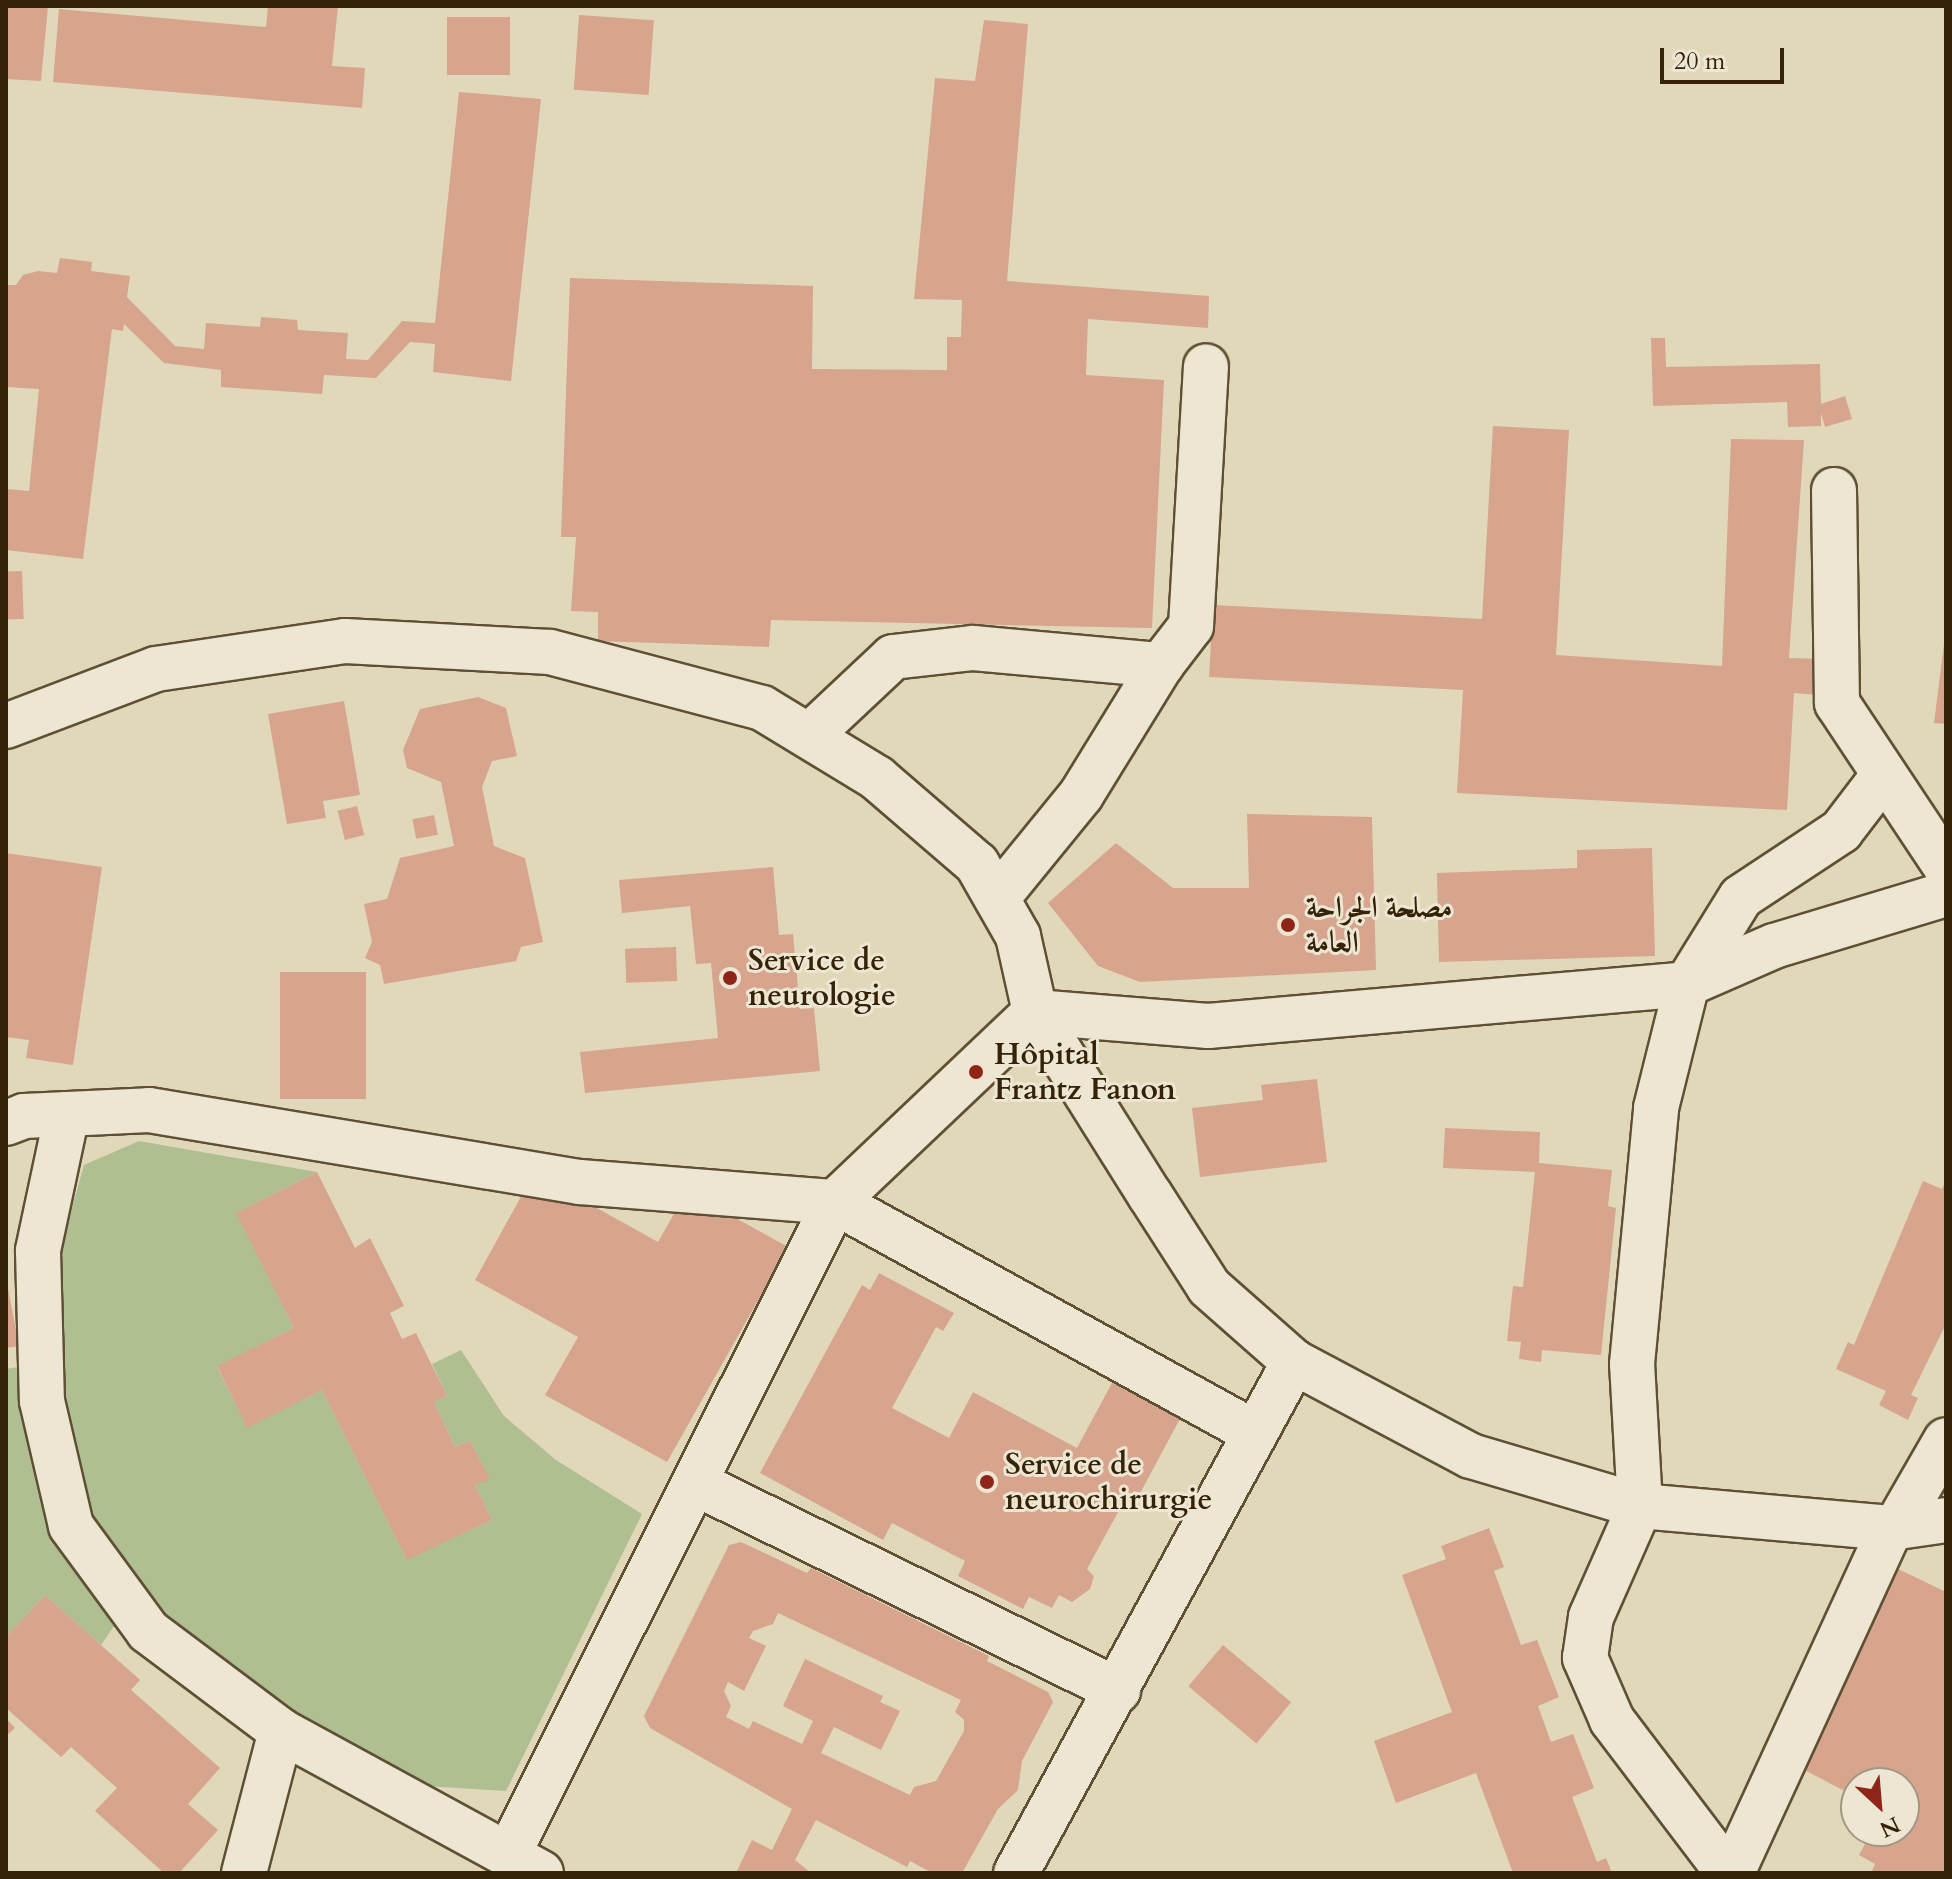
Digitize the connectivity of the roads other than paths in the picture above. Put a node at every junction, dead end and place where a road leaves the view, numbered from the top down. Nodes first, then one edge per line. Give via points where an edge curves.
1 (1206, 366) dead end
2 (1834, 490) dead end
3 (1161, 665) junction
4 (6, 726) edge
5 (809, 736) junction
6 (1883, 776) junction
7 (1946, 867) edge
8 (1946, 894) edge
9 (997, 898) junction
10 (1687, 984) junction
11 (1035, 1012) junction
12 (67, 1114) junction
13 (6, 1123) edge
14 (835, 1202) junction
15 (1294, 1362) junction
16 (1255, 1433) junction
17 (1946, 1440) edge
18 (697, 1484) junction
19 (1640, 1506) junction
20 (1946, 1520) edge
21 (1893, 1527) junction
22 (1118, 1690) junction
23 (281, 1731) junction
24 (525, 1864) edge
25 (244, 1873) edge
26 (1016, 1873) edge
27 (1730, 1873) edge

1 - 3 lane via 1191,626
2 - 6 lane via 1837,703
3 - 5 lane via 973,648 893,657
3 - 9 lane via 1081,795
4 - 5 lane via 156,669 345,641 550,652 762,708
5 - 9 lane via 877,778 977,864
6 - 7 lane
6 - 10 lane via 1841,831 1741,897
8 - 10 lane via 1774,946
9 - 11 lane via 1018,936
10 - 11 lane via 1208,1026
10 - 19 lane via 1656,1108 1632,1364
11 - 14 lane
11 - 15 lane via 1209,1287
12 - 13 lane via 24,1116
12 - 14 lane via 149,1110 580,1182
12 - 23 lane via 38,1251 42,1401 71,1526 148,1631
14 - 16 lane
14 - 18 lane
15 - 16 lane
15 - 19 lane via 1471,1456
16 - 22 lane
17 - 21 lane
18 - 22 lane
18 - 24 lane
19 - 21 lane
19 - 27 lane via 1591,1617 1585,1658 1612,1720
20 - 21 lane
21 - 27 lane
22 - 26 lane
23 - 24 lane
23 - 25 lane

